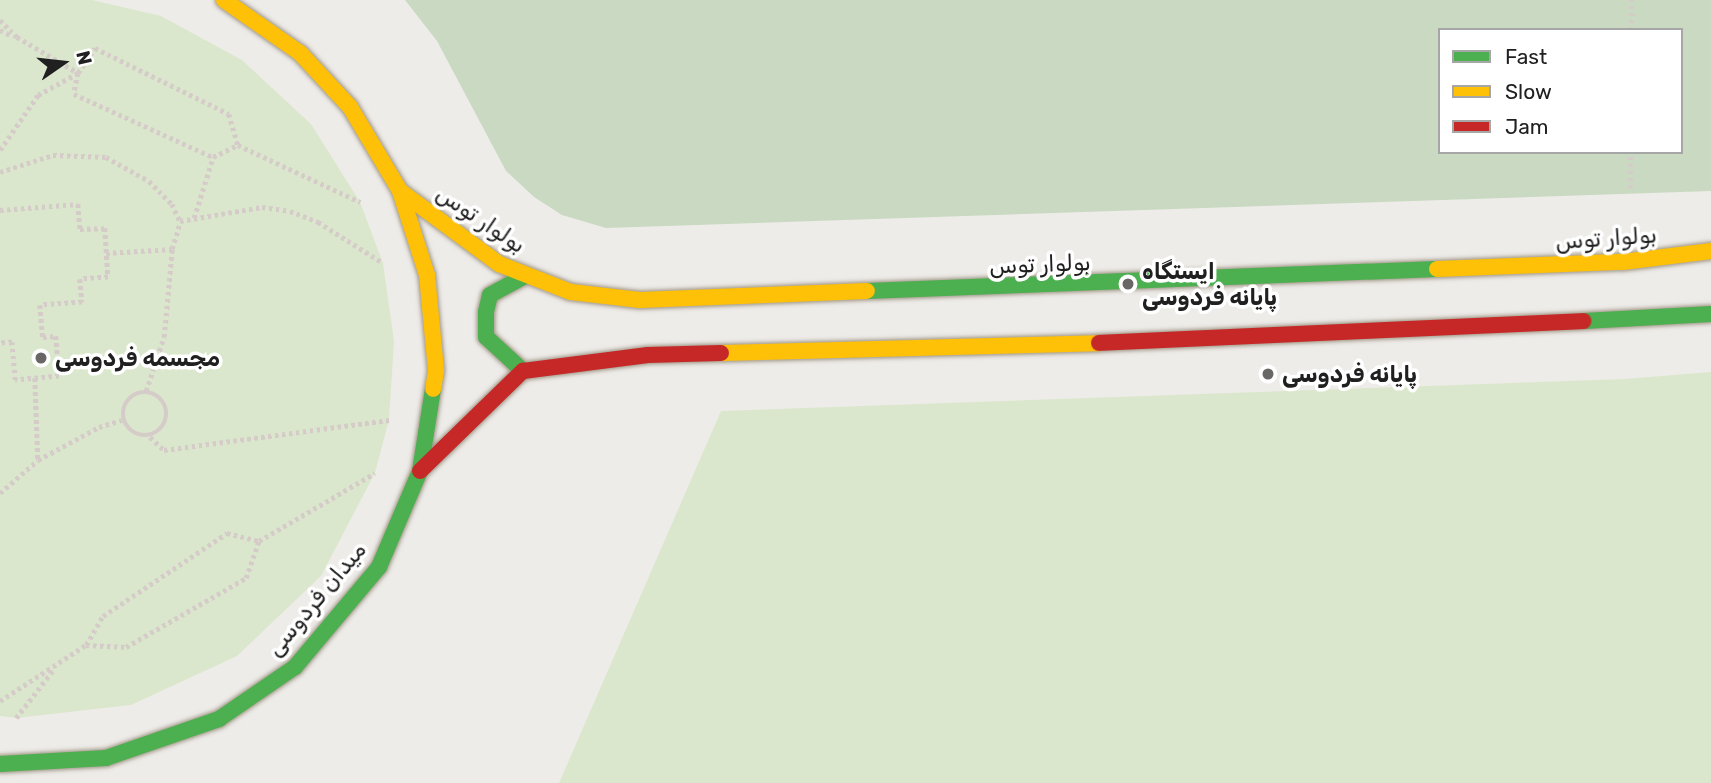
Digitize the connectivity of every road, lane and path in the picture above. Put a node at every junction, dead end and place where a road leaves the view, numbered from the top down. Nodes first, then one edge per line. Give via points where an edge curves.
1 (224, 0) edge
2 (1631, 0) edge
3 (0, 20) edge
4 (1631, 28) edge
5 (0, 30) edge
6 (17, 37) junction
7 (78, 73) junction
8 (238, 145) junction
9 (0, 150) edge
10 (1630, 154) edge
11 (213, 157) junction
12 (0, 172) edge
13 (1630, 188) dead end
14 (400, 191) junction
15 (360, 202) dead end
16 (0, 210) edge
17 (194, 218) junction
18 (180, 222) junction
19 (172, 249) junction
20 (1711, 251) edge
21 (106, 253) junction
22 (383, 263) dead end
23 (527, 275) junction
24 (1711, 314) edge
25 (0, 342) edge
26 (523, 370) junction
27 (35, 378) junction
28 (146, 391) junction
29 (122, 420) junction
30 (389, 420) dead end
31 (150, 437) junction
32 (38, 460) junction
33 (420, 471) junction
34 (375, 473) dead end
35 (0, 493) edge
36 (259, 541) junction
37 (86, 645) junction
38 (58, 664) junction
39 (0, 701) edge
40 (16, 718) dead end
41 (0, 764) edge

1 - 14 main road, میدان فردوسی via 300,53 350,107
2 - 4 path
3 - 6 path
5 - 6 path
6 - 7 path
7 - 8 path via 95,48 229,114
7 - 9 path via 38,95
7 - 11 path via 75,94
8 - 11 path
8 - 15 path
10 - 13 path
11 - 17 path
12 - 18 path via 54,155 106,157 149,181 172,204
14 - 23 main road, بولوار توس via 499,264
14 - 33 main road, میدان فردوسی via 427,275 436,371
16 - 21 path via 78,204 80,229 105,228
17 - 18 path
17 - 22 path via 262,207 290,211 318,222
18 - 19 path
19 - 21 path
19 - 28 path via 164,337
20 - 23 main road, بولوار توس via 1610,263 640,300 571,292
21 - 27 path via 108,277 80,279 82,302 40,304 43,337 56,336 59,376
23 - 26 main road via 490,295 486,312 486,337
24 - 26 main road via 1267,339 648,355
25 - 27 path via 12,342 15,380
26 - 33 main road
27 - 32 path
28 - 29 path via 124,402
28 - 31 path via 156,394 167,409 164,426
29 - 31 path via 133,434
29 - 32 path via 99,427
30 - 31 path via 164,450
32 - 35 path
33 - 41 main road, میدان فردوسی via 379,567 295,667 219,719 106,758
34 - 36 path
36 - 37 path via 227,533 103,616
36 - 37 path via 246,578 126,647
37 - 38 path
38 - 39 path
38 - 40 path

